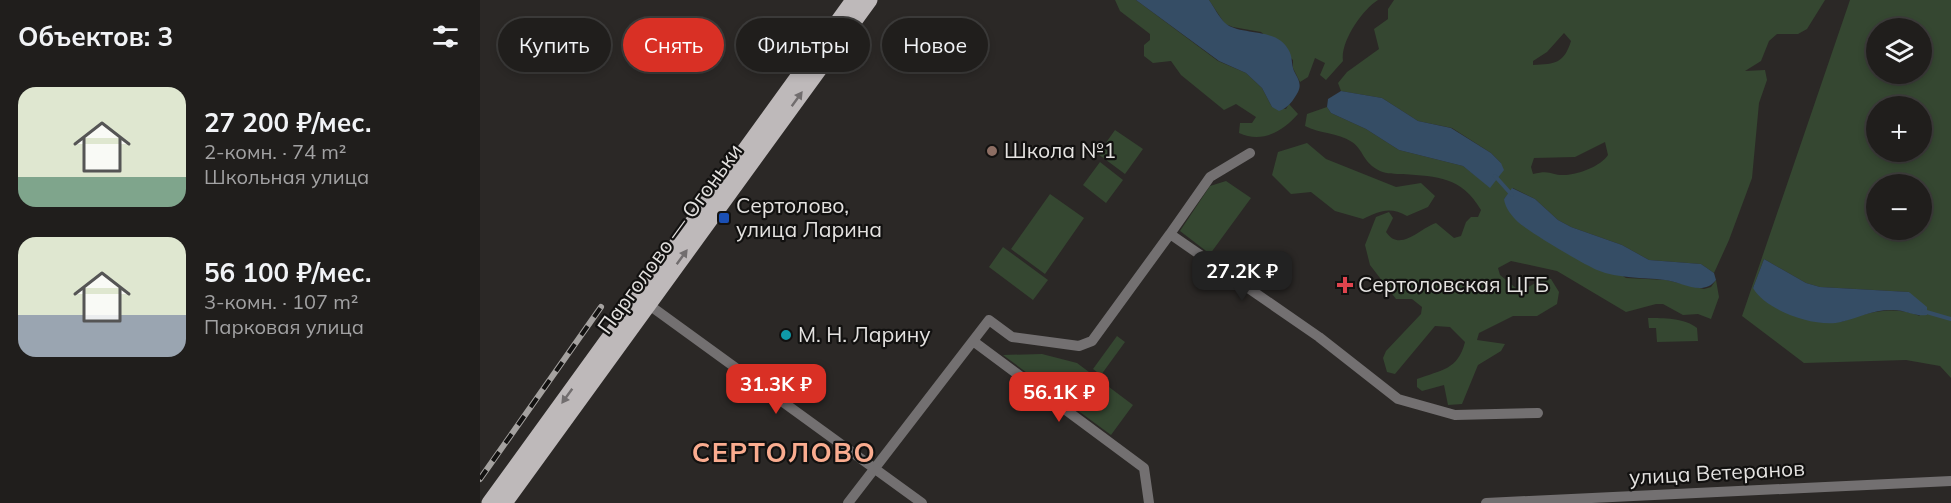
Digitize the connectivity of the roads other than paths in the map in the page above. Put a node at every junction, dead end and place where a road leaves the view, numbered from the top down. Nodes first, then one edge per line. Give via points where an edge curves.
1 (853, 0) edge
2 (870, 0) edge
3 (1250, 153) dead end
4 (1170, 234) junction
5 (643, 301) junction
6 (973, 341) junction
7 (1538, 413) dead end
8 (874, 469) junction
9 (1951, 481) edge
10 (489, 503) edge
11 (505, 503) edge
12 (848, 503) edge
13 (922, 503) edge
14 (1149, 503) edge
15 (1486, 503) edge

1 - 5 main road, Парголово — Огоньки
5 -> 2 main road, Парголово — Огоньки
3 - 4 street via 1210,177
4 - 6 street via 1092,341 1080,346 1012,337 988,320
4 - 7 street via 1319,337 1398,399 1455,415
5 - 8 street
5 -> 10 main road, Парголово — Огоньки
5 - 11 main road, Парголово — Огоньки
6 - 8 street
6 - 14 street via 1144,468
8 - 12 street
8 - 13 street
9 - 15 street, улица Ветеранов

